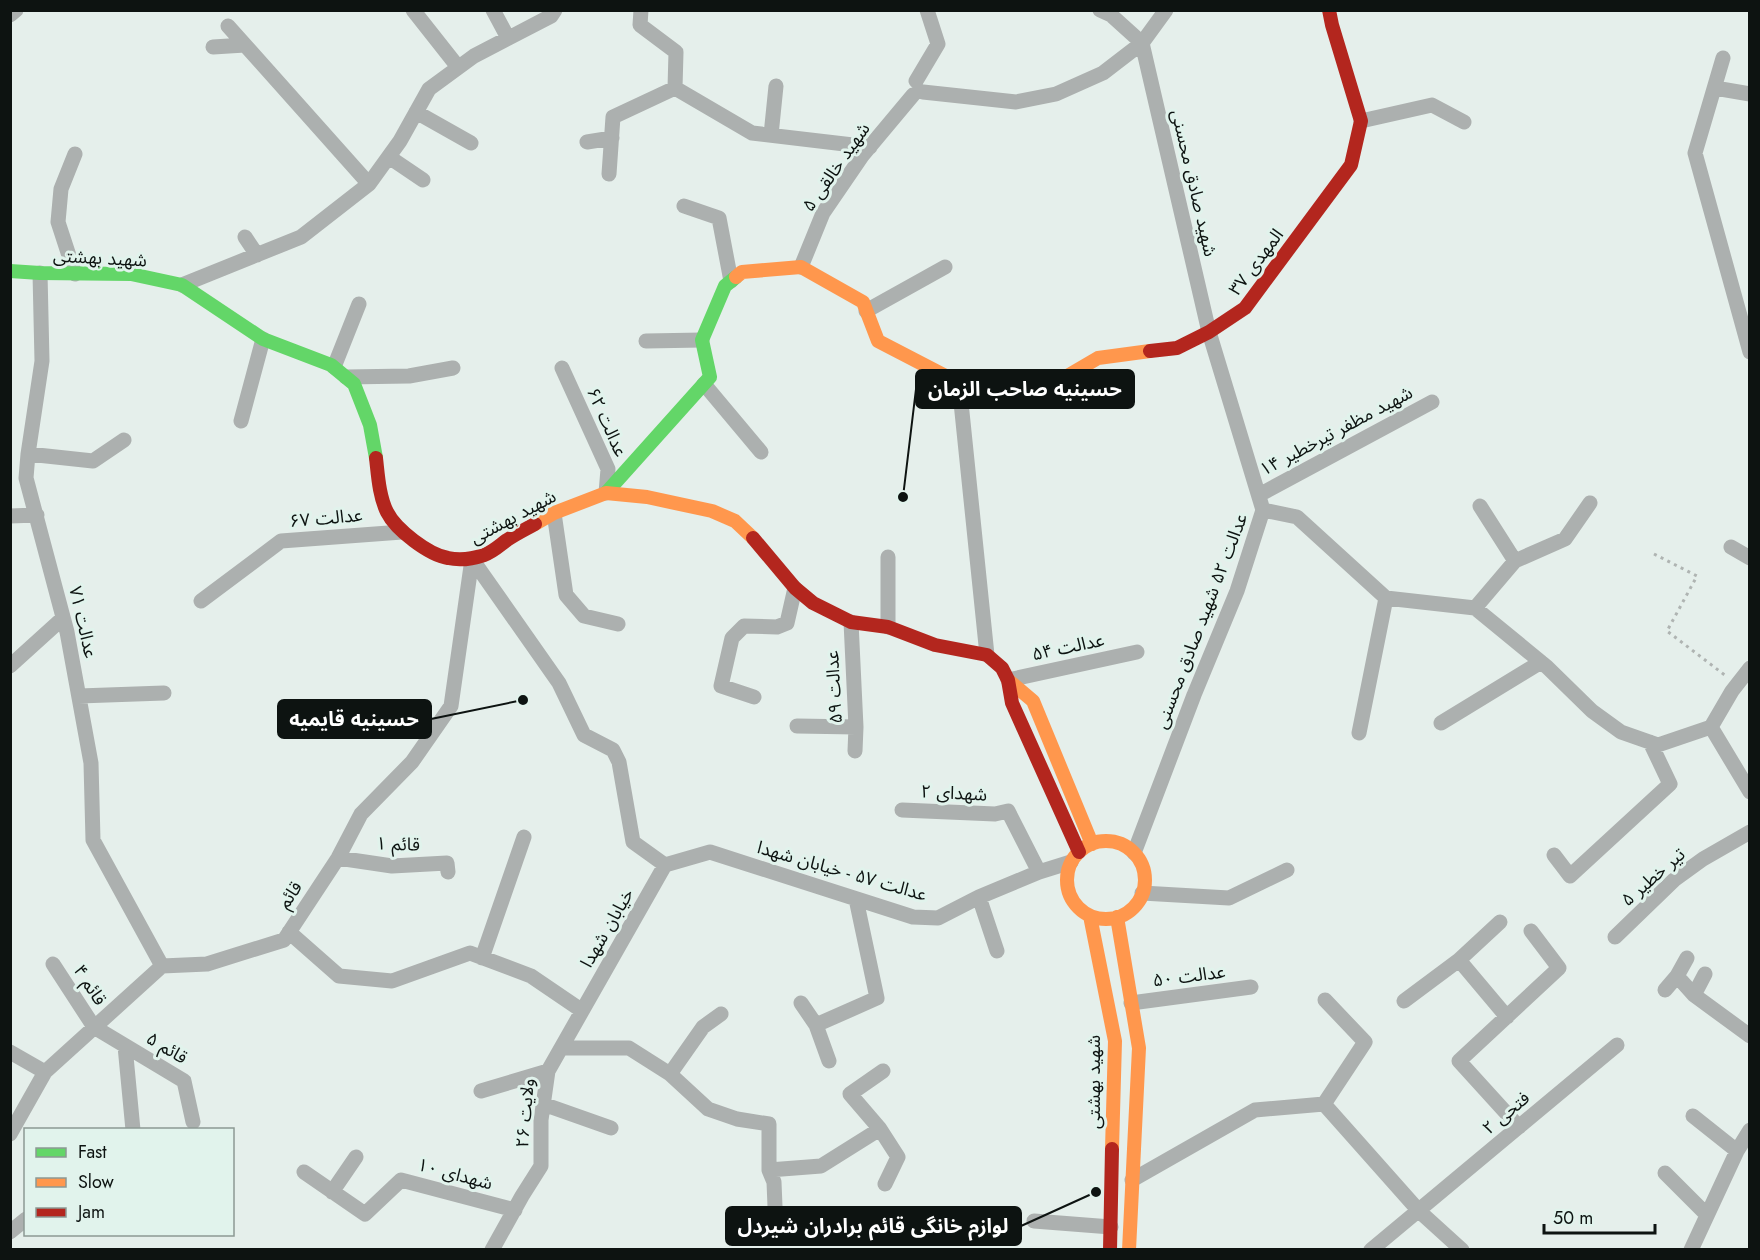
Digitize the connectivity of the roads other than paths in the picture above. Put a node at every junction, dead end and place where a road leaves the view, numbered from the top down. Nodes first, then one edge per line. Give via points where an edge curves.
1 (16, 10) edge
2 (413, 10) edge
3 (493, 10) edge
4 (555, 10) edge
5 (641, 10) edge
6 (927, 10) edge
7 (1100, 10) edge
8 (1166, 10) edge
9 (1329, 10) edge
10 (10, 15) edge
11 (228, 26) dead end
12 (508, 38) junction
13 (1142, 44) junction
14 (245, 45) junction
15 (213, 47) dead end
16 (1723, 58) dead end
17 (458, 67) junction
18 (776, 86) dead end
19 (675, 88) junction
20 (1715, 88) junction
21 (917, 90) junction
22 (1749, 94) edge
23 (416, 112) junction
24 (1361, 121) junction
25 (1464, 122) dead end
26 (771, 135) junction
27 (612, 138) junction
28 (587, 142) dead end
29 (471, 143) dead end
30 (870, 147) junction
31 (75, 154) dead end
32 (389, 157) junction
33 (609, 174) dead end
34 (423, 180) dead end
35 (369, 184) junction
36 (684, 206) dead end
37 (245, 237) dead end
38 (257, 255) junction
39 (801, 267) junction
40 (945, 267) dead end
41 (10, 271) edge
42 (40, 273) junction
43 (75, 274) junction
44 (731, 281) junction
45 (182, 285) junction
46 (359, 304) dead end
47 (866, 311) junction
48 (1209, 332) junction
49 (263, 339) junction
50 (702, 340) junction
51 (646, 341) dead end
52 (1749, 352) edge
53 (453, 368) dead end
54 (562, 368) dead end
55 (340, 372) junction
56 (959, 383) junction
57 (704, 384) junction
58 (1432, 402) dead end
59 (241, 421) dead end
60 (124, 440) dead end
61 (761, 452) dead end
62 (28, 454) junction
63 (606, 493) junction
64 (1261, 502) junction
65 (1590, 503) dead end
66 (1480, 506) dead end
67 (554, 513) junction
68 (10, 516) edge
69 (37, 516) junction
70 (402, 532) junction
71 (1731, 547) dead end
72 (888, 557) dead end
73 (1749, 558) edge
74 (472, 559) junction
75 (1515, 561) junction
76 (795, 588) junction
77 (1386, 598) junction
78 (201, 601) dead end
79 (1475, 608) junction
80 (63, 618) junction
81 (851, 622) junction
82 (618, 624) dead end
83 (888, 627) junction
84 (1137, 652) dead end
85 (987, 655) junction
86 (1541, 662) junction
87 (10, 666) edge
88 (1749, 668) edge
89 (1008, 680) junction
90 (164, 693) dead end
91 (79, 696) junction
92 (754, 697) dead end
93 (1442, 723) dead end
94 (797, 726) dead end
95 (856, 727) junction
96 (1711, 727) junction
97 (1359, 733) dead end
98 (1650, 742) junction
99 (855, 751) dead end
100 (1749, 792) edge
101 (902, 810) dead end
102 (1749, 832) edge
103 (524, 837) dead end
104 (1092, 843) junction
105 (1134, 854) junction
106 (1554, 855) dead end
107 (1075, 857) junction
108 (338, 858) junction
109 (665, 865) junction
110 (1287, 870) dead end
111 (448, 872) dead end
112 (1039, 872) junction
113 (1142, 893) junction
114 (979, 897) junction
115 (856, 899) junction
116 (1090, 916) junction
117 (1117, 917) junction
118 (1500, 922) dead end
119 (1531, 931) dead end
120 (289, 932) junction
121 (1616, 937) dead end
122 (997, 951) dead end
123 (482, 958) junction
124 (1687, 958) dead end
125 (1459, 960) junction
126 (52, 964) dead end
127 (162, 966) junction
128 (1705, 974) dead end
129 (1677, 976) junction
130 (1251, 987) dead end
131 (1665, 990) dead end
132 (1694, 995) junction
133 (1325, 1000) dead end
134 (1404, 1001) dead end
135 (801, 1003) dead end
136 (1131, 1003) junction
137 (582, 1010) junction
138 (721, 1014) dead end
139 (1507, 1017) junction
140 (816, 1025) junction
141 (94, 1028) junction
142 (1749, 1036) edge
143 (1617, 1045) dead end
144 (125, 1046) junction
145 (561, 1048) junction
146 (10, 1052) edge
147 (829, 1061) dead end
148 (548, 1071) junction
149 (883, 1071) dead end
150 (45, 1072) junction
151 (670, 1074) junction
152 (481, 1091) dead end
153 (543, 1104) junction
154 (1324, 1104) junction
155 (1693, 1116) dead end
156 (193, 1122) dead end
157 (1519, 1127) junction
158 (133, 1128) edge
159 (611, 1128) dead end
160 (880, 1129) junction
161 (1749, 1130) edge
162 (10, 1134) edge
163 (1737, 1151) junction
164 (356, 1157) dead end
165 (770, 1170) junction
166 (304, 1172) dead end
167 (1665, 1173) dead end
168 (1132, 1180) junction
169 (885, 1184) dead end
170 (332, 1192) junction
171 (514, 1210) junction
172 (1419, 1211) junction
173 (1707, 1215) junction
174 (24, 1221) edge
175 (1034, 1221) dead end
176 (1110, 1227) junction
177 (776, 1231) dead end
178 (10, 1232) edge
179 (1698, 1246) edge
180 (492, 1250) edge
181 (1110, 1250) edge
182 (1129, 1250) edge
183 (1371, 1250) edge
184 (1462, 1250) edge

1 - 10 street
2 - 17 street
3 - 12 street
4 - 12 street via 551,16
5 - 19 street via 640,25 676,52
6 - 21 street, شهید خالقی ۵ via 938,44
7 - 13 street via 1111,15
8 - 13 street
9 - 24 main road, المهدی ۳۷
11 - 14 street
12 - 17 street
13 - 21 street via 1102,73 1056,94 1016,102
13 - 48 street, شهید صادق محسنی
14 - 15 street
14 - 35 street
16 - 20 street
17 - 23 street via 429,89
18 - 26 street
19 - 26 street via 752,133
19 - 27 street via 613,117
20 - 22 street
20 - 52 street via 1695,153
21 - 30 street, شهید خالقی ۵
23 - 29 street
23 - 32 street
24 - 25 street via 1432,105
24 - 48 main road, المهدی ۳۷ via 1351,165 1245,308
26 - 30 street
27 - 28 street
27 - 33 street
30 - 39 street, شهید خالقی ۵ via 823,213
31 - 43 street via 61,189 58,222
32 - 34 street
32 - 35 street
35 - 38 street via 301,237
36 - 44 street via 719,218
37 - 38 street
38 - 45 street
39 - 44 main road via 742,272
39 - 47 main road via 863,302
40 - 47 street
41 - 42 main road, شهید بهشتی
42 - 43 main road, شهید بهشتی
42 - 62 street, عدالت ۷۱ via 42,360
43 - 45 main road, شهید بهشتی via 131,274
44 - 50 main road via 725,286
45 - 49 main road, شهید بهشتی
46 - 55 street
47 - 56 main road, المهدی ۳۷ via 878,341
48 - 56 main road, المهدی ۳۷ via 1177,348 1098,358 1057,382 1004,389
48 - 64 street, عدالت ۵۲ شهید صادق محسنی
49 - 55 main road, شهید بهشتی
49 - 59 street
50 - 51 street
50 - 57 main road via 710,377
53 - 55 street via 409,376
54 - 63 street, عدالت ۶۲ via 608,469
55 - 70 main road, شهید بهشتی via 354,384 370,425 387,512
56 - 85 street
57 - 61 street
57 - 63 main road
58 - 64 street, شهید مظفر تیرخطیر ۱۴
60 - 62 street via 93,461
62 - 69 street, عدالت ۷۱ via 26,478
63 - 67 main road, شهید بهشتی
63 - 76 main road, شهید بهشتی via 689,506 735,521
64 - 77 street via 1297,517
64 - 105 street, عدالت ۵۲ شهید صادق محسنی via 1237,591
65 - 75 street via 1565,539
66 - 75 street
67 - 74 main road, شهید بهشتی via 488,554
67 - 82 street via 566,595 584,616
68 - 69 street
69 - 80 street, عدالت ۷۱
70 - 74 main road, شهید بهشتی via 445,558
70 - 78 street, عدالت ۶۷ via 281,541
71 - 73 street
72 - 83 street
74 - 108 street, قائم via 451,706 412,762 361,814
74 - 109 street via 559,683 584,735 613,750 619,762 633,842
75 - 79 street
76 - 81 main road, شهید بهشتی via 813,603
76 - 92 street via 787,623 777,627 744,626 732,638 721,686
77 - 79 street
77 - 97 street
79 - 86 street
80 - 87 street
80 - 91 street, عدالت ۷۱
81 - 83 main road, شهید بهشتی
81 - 95 street, عدالت ۵۹
83 - 85 main road, شهید بهشتی via 935,645
84 - 89 street, عدالت ۵۴
85 - 89 main road via 1002,668
86 - 93 street
86 - 98 street via 1592,711 1622,732
88 - 96 street
89 - 104 main road via 1033,701
89 - 107 main road via 1012,704
90 - 91 street
91 - 127 street, عدالت ۷۱ via 91,763 93,840
94 - 95 street
95 - 99 street, عدالت ۵۹
96 - 98 street via 1658,745
96 - 100 street
98 - 106 street via 1670,784 1570,876
101 - 112 street, شهدای ۲ via 995,814 1008,811
102 - 121 street, تیر خطیر ۵ via 1674,880
103 - 123 street
104 - 105 main road via 1107,841
104 - 107 main road
105 - 113 main road via 1144,872
107 - 112 street, عدالت ۵۷ - خیابان شهدا
107 - 116 main road via 1067,874 1067,887 1071,899
108 - 111 street, قائم ۱ via 392,866 447,863
108 - 120 street, قائم
109 - 115 street, عدالت ۵۷ - خیابان شهدا via 710,852
109 - 137 street, خیابان شهدا
110 - 113 street via 1229,898
112 - 114 street, عدالت ۵۷ - خیابان شهدا
113 - 117 main road via 1137,904
114 - 115 street, عدالت ۵۷ - خیابان شهدا via 938,918 913,917
114 - 122 street
115 - 140 street via 877,998
116 - 117 main road
116 - 176 main road, شهید بهشتی via 1115,1041
117 - 136 main road
118 - 125 street
119 - 139 street via 1559,968
120 - 123 street via 339,976 392,981 470,953
120 - 127 street, قائم via 284,940 207,964
123 - 137 street via 531,975
124 - 129 street
125 - 134 street
125 - 139 street
126 - 141 street, قائم ۴
127 - 141 street
128 - 132 street
129 - 131 street
129 - 132 street
130 - 136 street, عدالت ۵۰
132 - 142 street
133 - 154 street via 1365,1042
135 - 140 street
136 - 168 main road via 1138,1048
137 - 145 street, ولایت ۲۶
138 - 151 street via 704,1027
139 - 157 street via 1459,1061
140 - 147 street
141 - 144 street, قائم ۵
141 - 150 street
143 - 157 street, فتحی ۲
144 - 156 street, قائم ۵ via 184,1081
144 - 158 street
145 - 148 street, ولایت ۲۶
145 - 151 street via 629,1048
146 - 150 street
148 - 152 street
148 - 153 street, ولایت ۲۶
149 - 160 street via 850,1094
150 - 162 street
151 - 165 street via 708,1109 769,1124
153 - 159 street
153 - 171 street, ولایت ۲۶ via 542,1166
154 - 168 street via 1255,1110
154 - 172 street
155 - 163 street
157 - 172 street, فتحی ۲
160 - 165 street via 821,1166
160 - 169 street via 898,1157
161 - 163 street
163 - 173 street
164 - 170 street
165 - 177 street
166 - 170 street, شهدای ۱۰
167 - 173 street
168 - 182 main road
170 - 171 street, شهدای ۱۰ via 365,1214 401,1180
171 - 180 street, ولایت ۲۶
172 - 183 street, فتحی ۲
172 - 184 street
173 - 179 street
174 - 178 street
175 - 176 street
176 - 181 main road, شهید بهشتی

